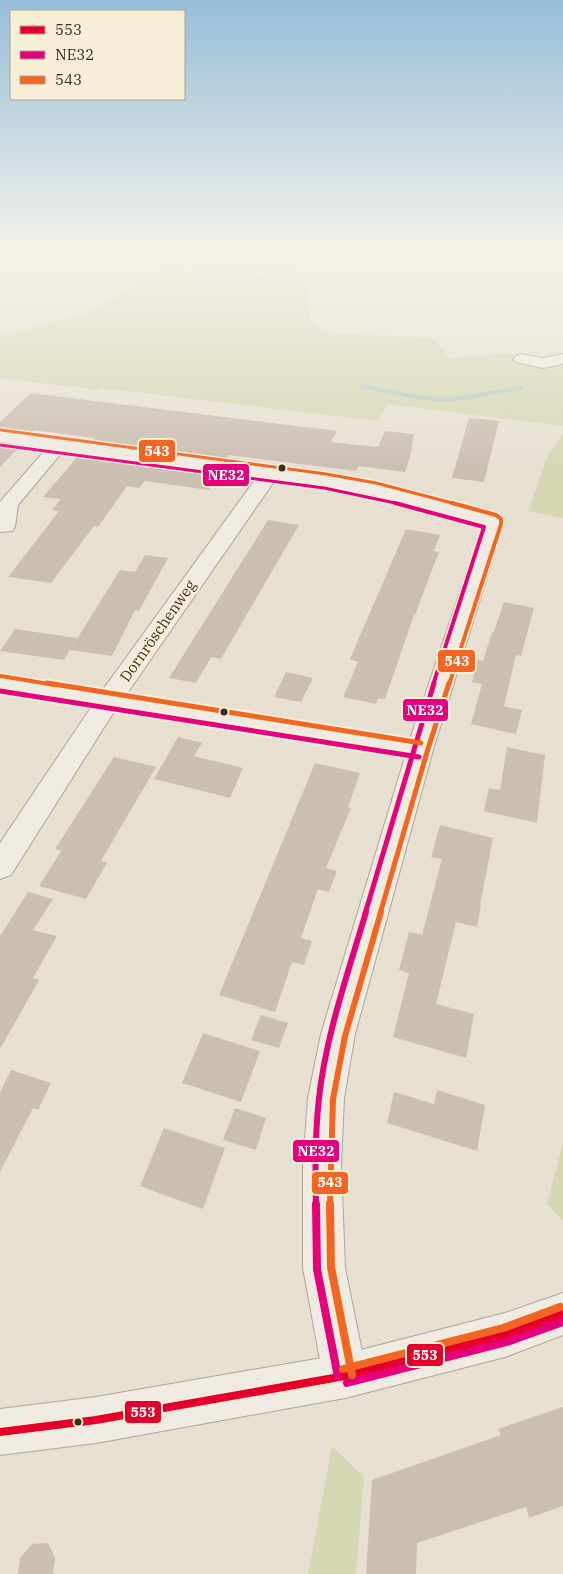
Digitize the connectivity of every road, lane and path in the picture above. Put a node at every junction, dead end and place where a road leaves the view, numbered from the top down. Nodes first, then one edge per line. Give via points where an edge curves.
1 (521, 359) dead end
2 (563, 359) edge
3 (0, 437) edge
4 (59, 445) junction
5 (270, 473) junction
6 (5, 527) dead end
7 (0, 683) edge
8 (109, 700) junction
9 (420, 750) junction
10 (0, 867) edge
11 (563, 1314) edge
12 (345, 1376) junction
13 (0, 1432) edge

1 - 2 street via 543,363
3 - 4 street
4 - 5 street
4 - 6 street via 8,504
5 - 8 street, Dornröschenweg
5 - 9 street via 374,490 494,522
7 - 8 street
8 - 9 street
8 - 10 street, Dornröschenweg
9 - 12 street via 338,1034 326,1098 322,1165 324,1268
11 - 12 street via 506,1335
12 - 13 street via 96,1420

